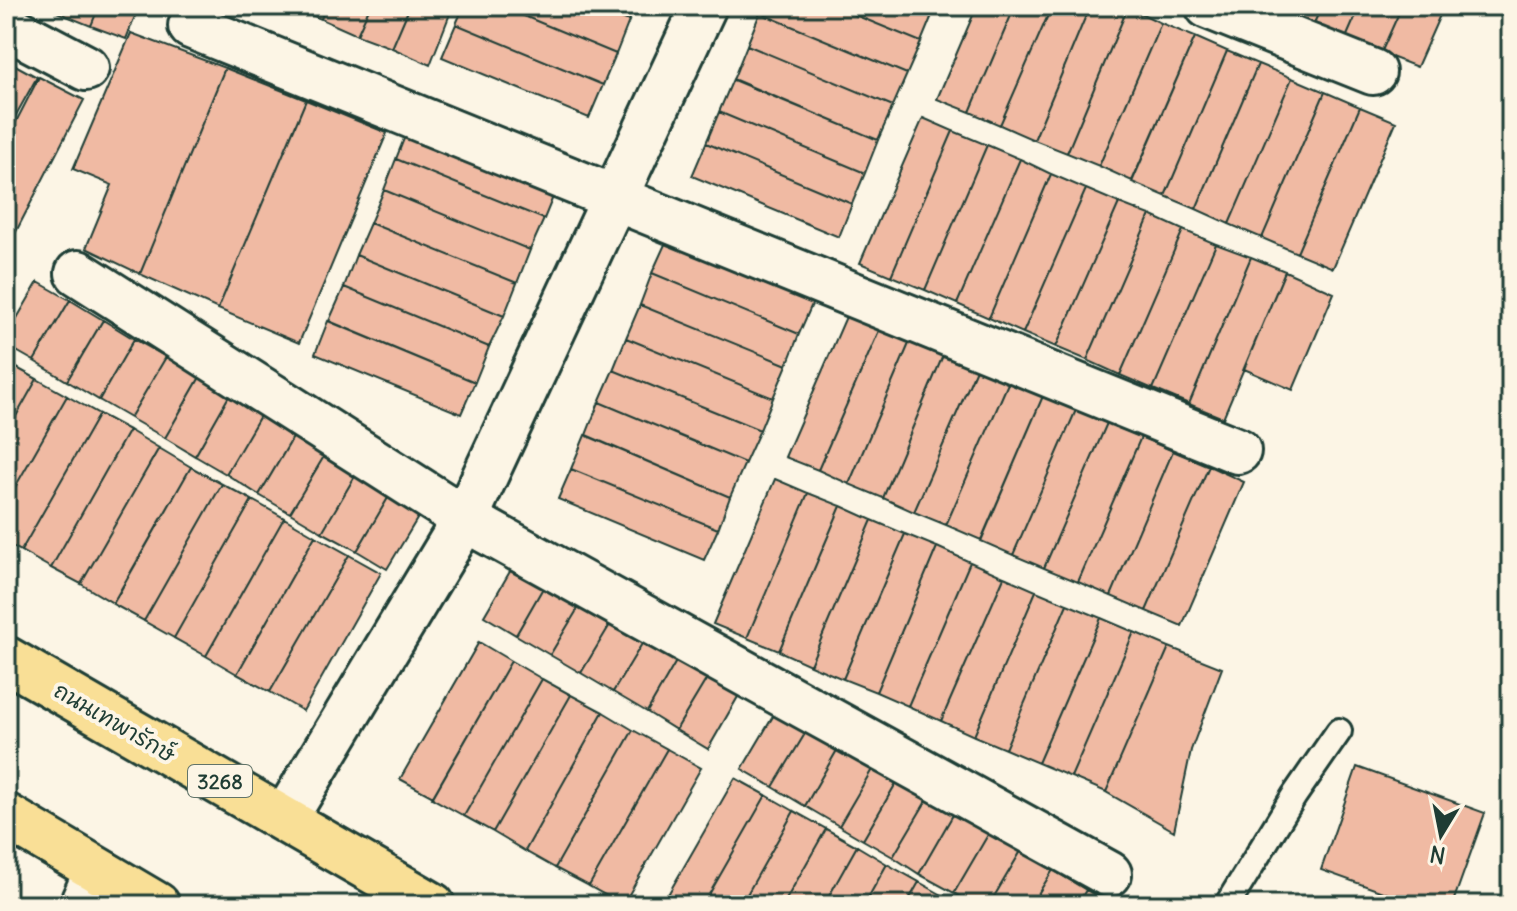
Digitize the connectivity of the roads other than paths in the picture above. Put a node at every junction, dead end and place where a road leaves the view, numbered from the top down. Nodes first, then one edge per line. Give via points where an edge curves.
1 (704, 6) edge
2 (1208, 6) edge
3 (6, 26) edge
4 (191, 26) dead end
5 (86, 68) dead end
6 (1373, 72) dead end
7 (615, 199) junction
8 (78, 273) dead end
9 (1238, 451) dead end
10 (465, 519) junction
11 (6, 659) edge
12 (1339, 731) dead end
13 (6, 816) edge
14 (285, 818) junction
15 (1109, 874) dead end
16 (90, 888) edge
17 (157, 905) edge
18 (432, 905) edge
19 (1227, 905) edge

1 - 7 street
2 - 6 street
3 - 5 street
4 - 7 street
7 - 9 street
7 - 10 street
8 - 10 street
10 - 14 street
10 - 15 street
11 - 14 main road, ถนนเทพารักษ์ / 3268
12 - 19 lane
13 - 16 main road
14 - 18 main road, ถนนเทพารักษ์ / 3268
16 - 17 main road

